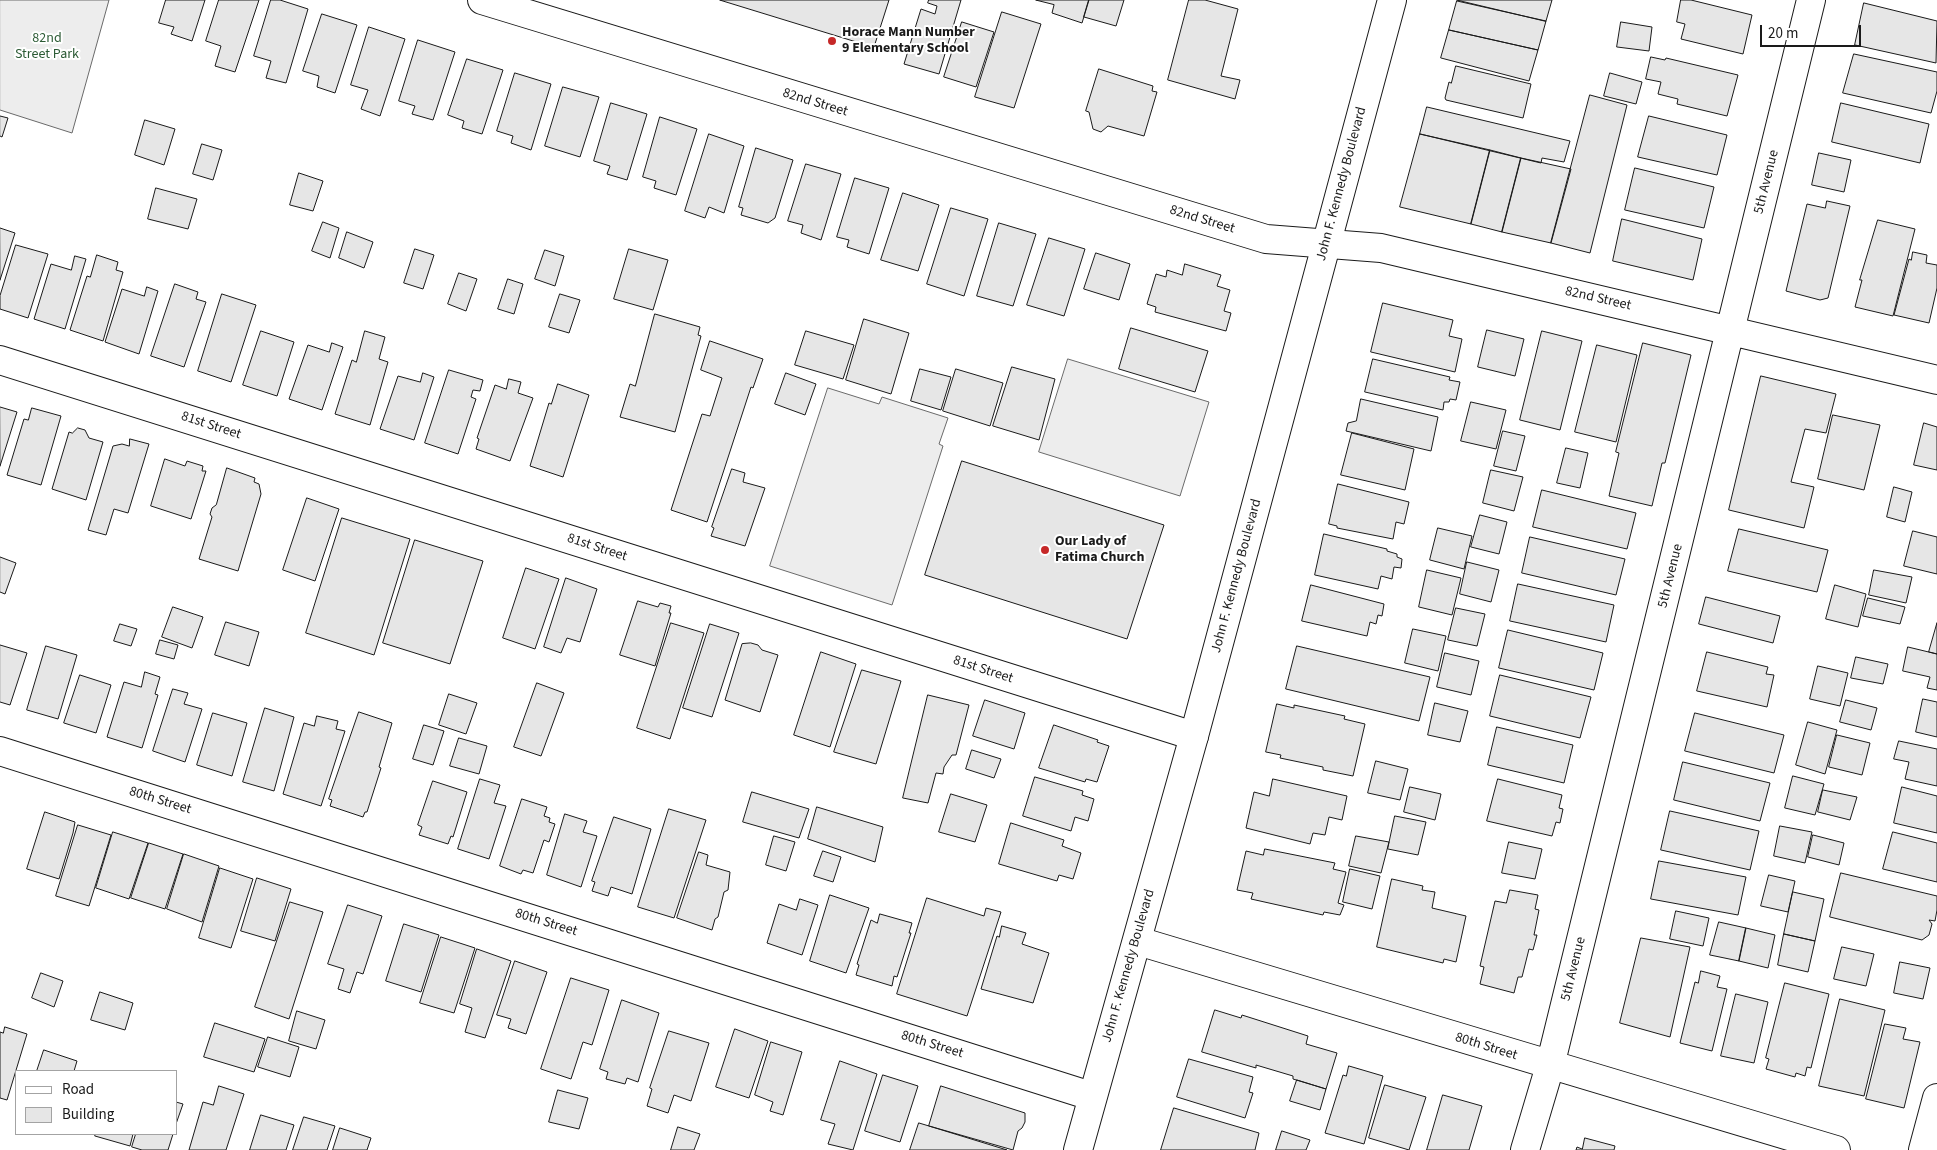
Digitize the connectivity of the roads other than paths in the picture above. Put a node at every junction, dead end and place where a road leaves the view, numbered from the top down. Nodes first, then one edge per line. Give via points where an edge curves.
1 (482, 0) edge
2 (1392, 0) edge
3 (1811, 0) edge
4 (1326, 244) junction
5 (1731, 331) junction
6 (0, 360) edge
7 (1937, 380) edge
8 (1194, 736) junction
9 (0, 751) edge
10 (1138, 941) junction
11 (1550, 1066) junction
12 (1091, 1096) junction
13 (1937, 1098) edge
14 (1078, 1150) edge
15 (1525, 1150) edge
16 (1836, 1150) edge
17 (1923, 1150) edge

1 - 4 street, 82nd Street via 1266,239
2 - 4 street, John F. Kennedy Boulevard
3 - 5 street, 5th Avenue
4 - 5 street, 82nd Street via 1381,248
4 - 8 street, John F. Kennedy Boulevard
5 - 7 street, 82nd Street
5 - 11 street, 5th Avenue
6 - 8 street, 81st Street
8 - 10 street, John F. Kennedy Boulevard
9 - 12 street, 80th Street
10 - 11 street, 80th Street
10 - 12 street, John F. Kennedy Boulevard
11 - 15 street, 5th Avenue
11 - 16 street, 80th Street
12 - 14 street, John F. Kennedy Boulevard
13 - 17 street

